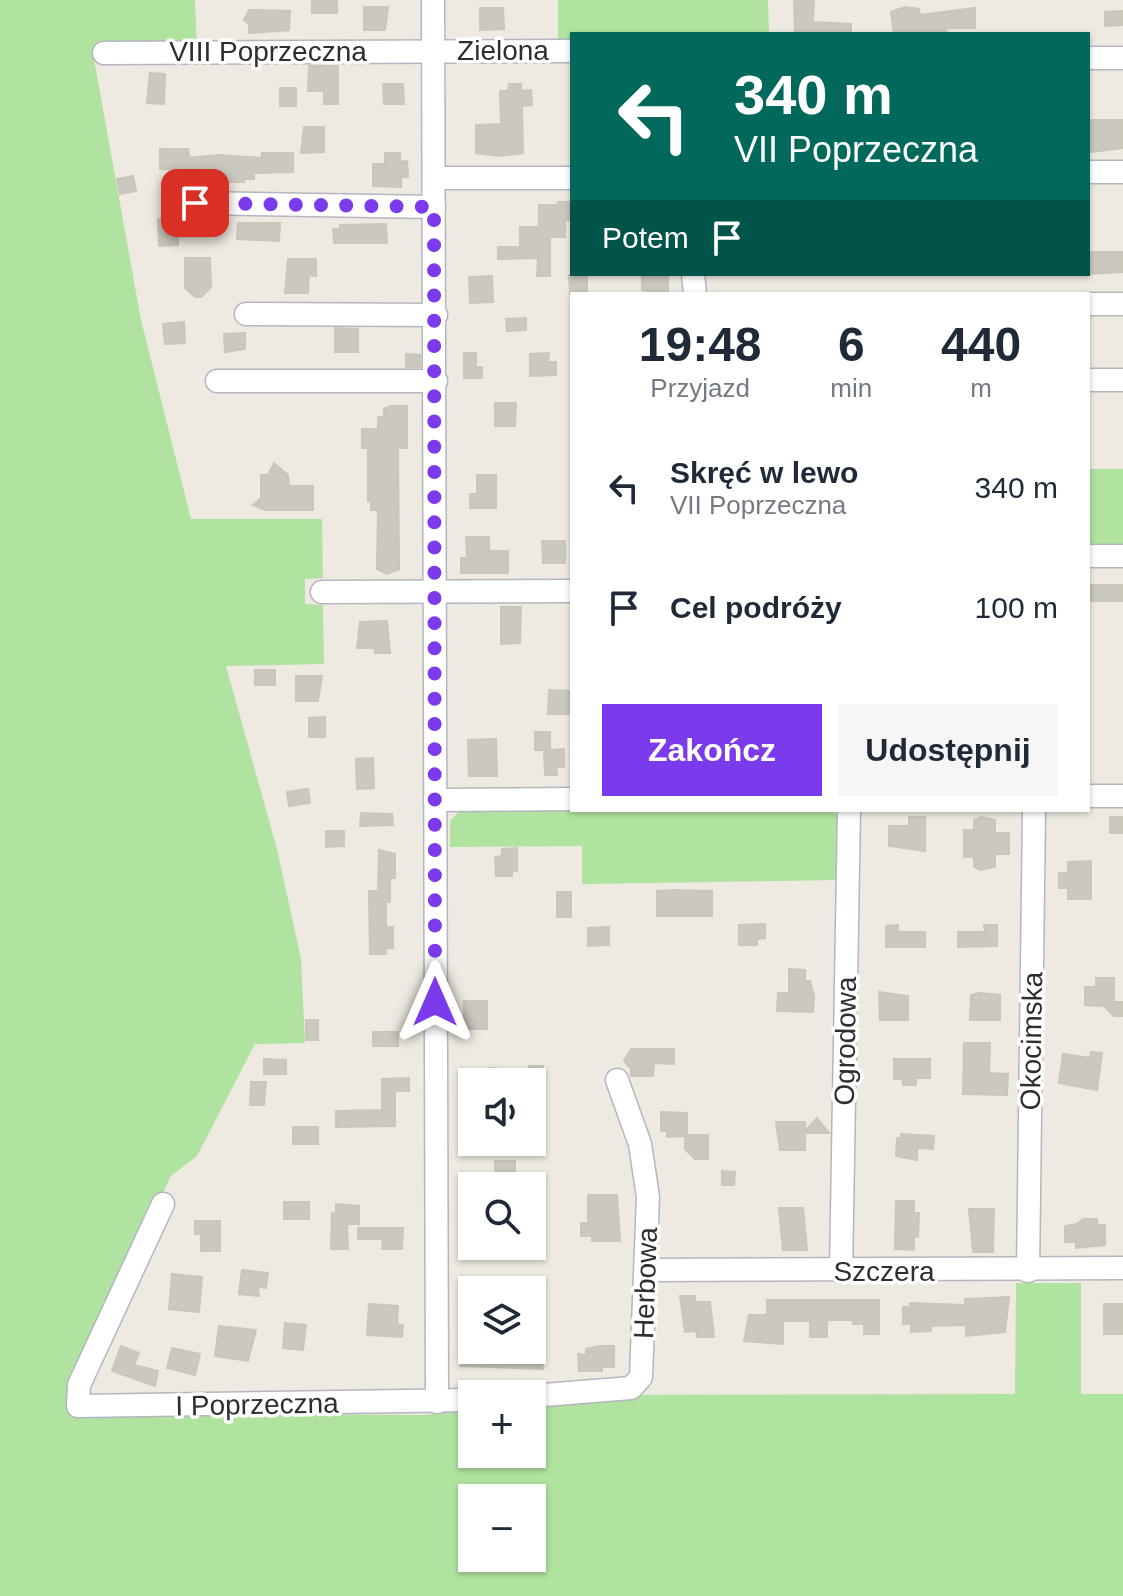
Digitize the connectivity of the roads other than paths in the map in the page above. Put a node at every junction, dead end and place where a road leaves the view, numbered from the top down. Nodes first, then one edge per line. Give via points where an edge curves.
1 (433, 0) edge
2 (433, 50) junction
3 (570, 51) edge
4 (104, 53) dead end
5 (1090, 58) edge
6 (1123, 58) edge
7 (1090, 172) edge
8 (1123, 172) edge
9 (434, 178) junction
10 (570, 178) edge
11 (195, 203) dead end
12 (434, 207) junction
13 (1090, 304) edge
14 (1123, 304) edge
15 (246, 314) dead end
16 (436, 315) junction
17 (1090, 380) edge
18 (1123, 380) edge
19 (217, 381) dead end
20 (436, 381) junction
21 (1090, 556) edge
22 (1123, 556) edge
23 (570, 591) edge
24 (322, 592) dead end
25 (434, 592) junction
26 (1090, 796) edge
27 (1123, 796) edge
28 (570, 799) edge
29 (435, 800) junction
30 (849, 812) edge
31 (1034, 812) edge
32 (617, 1080) dead end
33 (163, 1204) dead end
34 (1123, 1268) edge
35 (646, 1270) junction
36 (1028, 1271) junction
37 (841, 1272) junction
38 (546, 1395) edge
39 (458, 1401) edge
40 (437, 1402) junction

1 - 2 street
2 - 3 street, Zielona
2 - 4 street, VIII Poprzeczna
2 - 9 street
5 - 6 street
7 - 8 street
9 - 10 street
9 - 12 street
11 - 12 street
12 - 16 street
13 - 14 street
15 - 16 street
16 - 20 street
17 - 18 street
19 - 20 street
20 - 25 street
21 - 22 street
23 - 25 street
24 - 25 street
25 - 29 street
26 - 27 street
28 - 29 street
29 - 40 street
30 - 37 street, Ogrodowa
31 - 36 street, Okocimska
32 - 35 street, Herbowa via 645,1173
33 - 40 street, I Poprzeczna via 79,1385 78,1406
34 - 36 street, Szczera
35 - 37 street, Szczera
35 - 38 street, Herbowa via 638,1383 631,1388
36 - 37 street, Szczera
39 - 40 street

